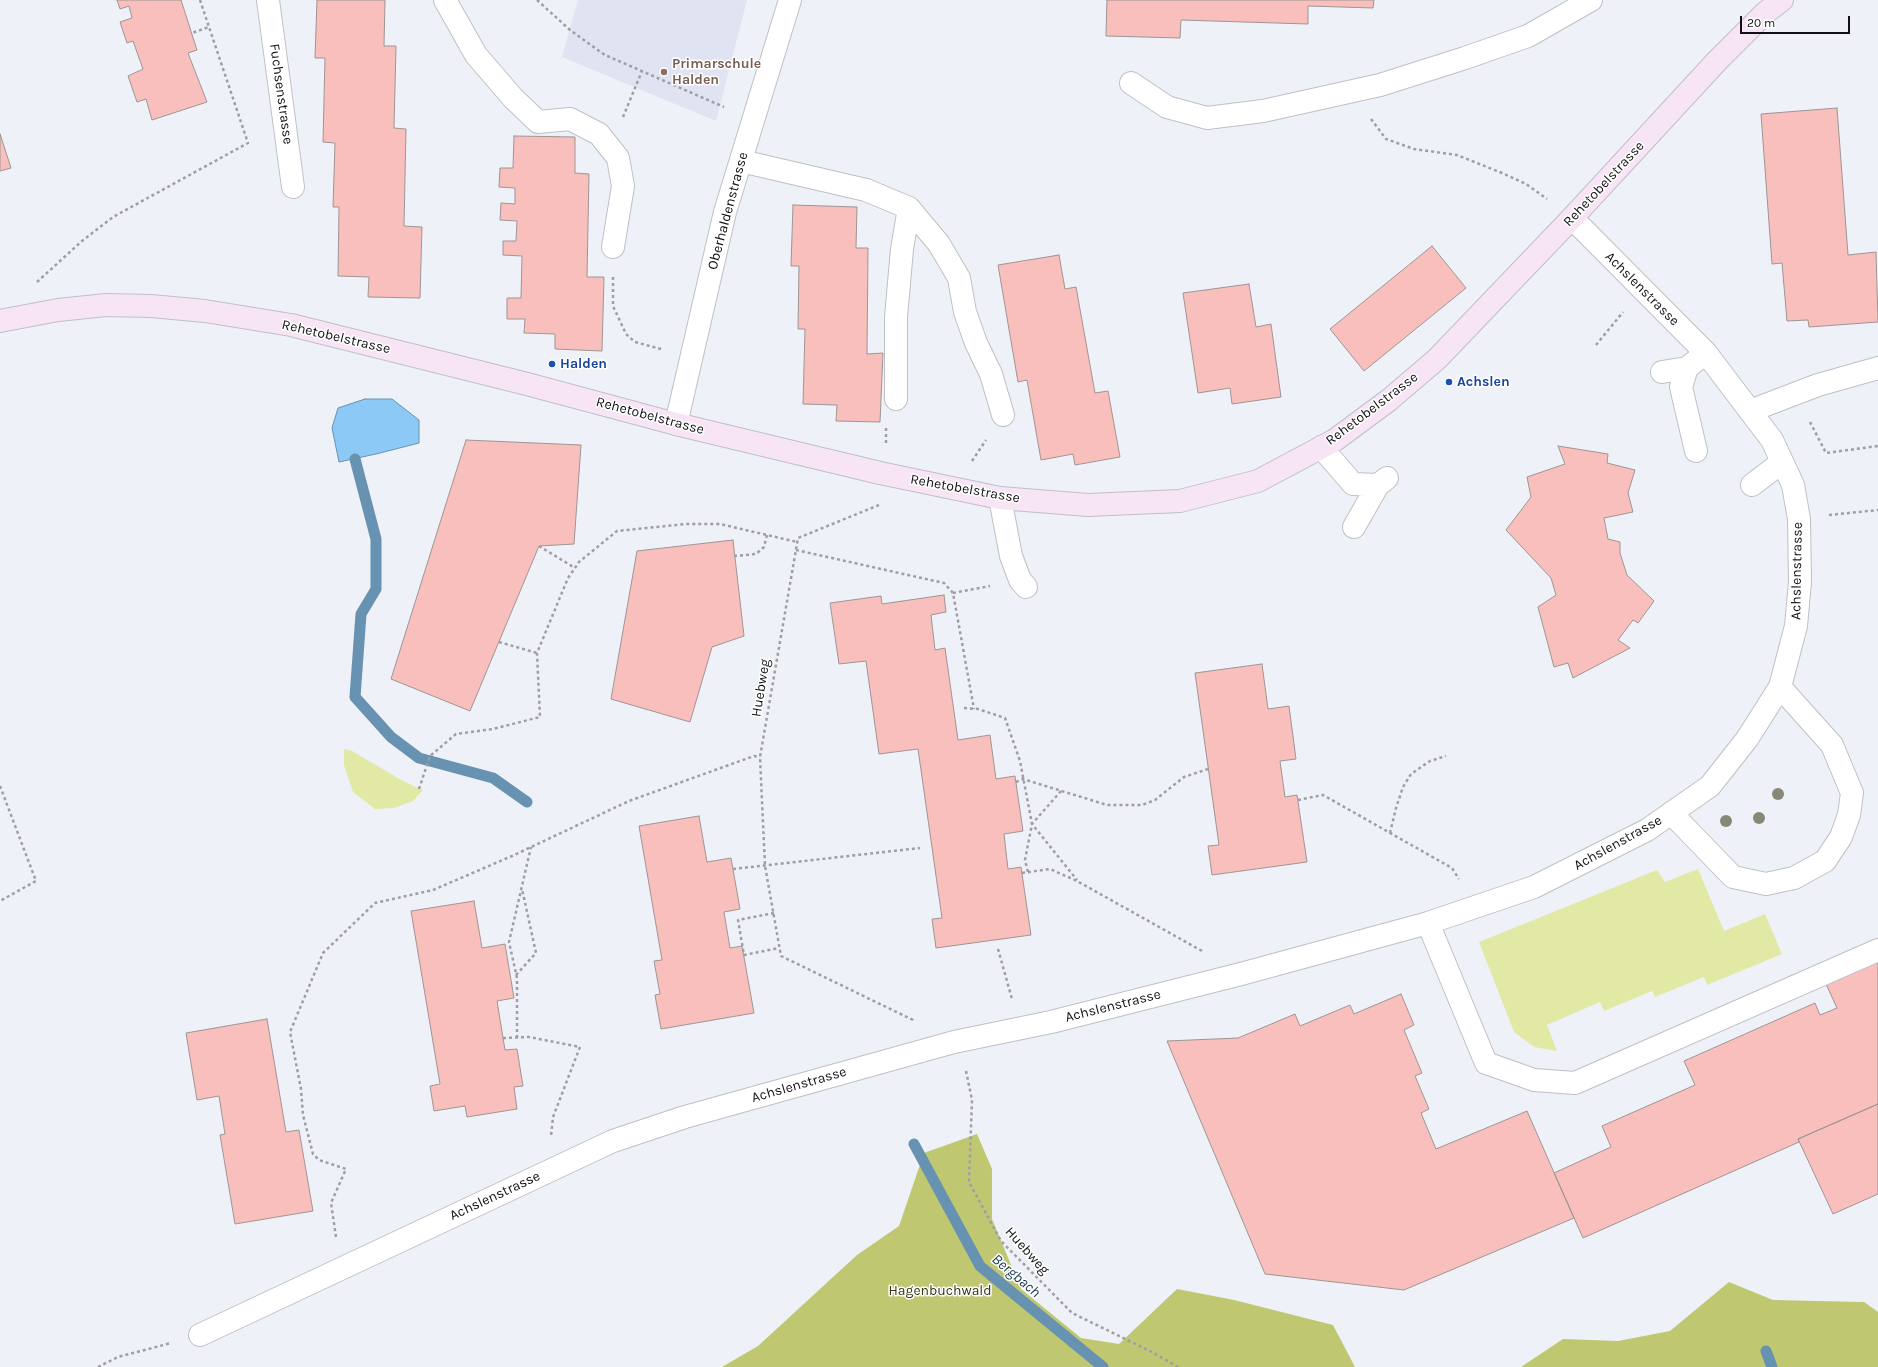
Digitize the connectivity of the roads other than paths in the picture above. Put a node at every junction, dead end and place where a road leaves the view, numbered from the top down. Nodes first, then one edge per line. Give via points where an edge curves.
1 (268, 0) edge
2 (445, 0) edge
3 (790, 0) edge
4 (1592, 0) edge
5 (1782, 0) edge
6 (1131, 83) dead end
7 (741, 161) junction
8 (294, 187) dead end
9 (909, 208) junction
10 (1572, 218) junction
11 (614, 247) dead end
12 (0, 321) edge
13 (1706, 353) junction
14 (1687, 368) junction
15 (1878, 368) edge
16 (1662, 372) dead end
17 (896, 399) dead end
18 (1750, 411) junction
19 (1003, 415) dead end
20 (676, 424) junction
21 (1321, 447) junction
22 (1696, 451) dead end
23 (1782, 462) junction
24 (1752, 485) dead end
25 (1000, 498) junction
26 (1354, 527) dead end
27 (1023, 584) road end
28 (1780, 687) junction
29 (1672, 813) junction
30 (1428, 924) junction
31 (1878, 950) edge
32 (200, 1335) road end

1 - 8 street, Fuchsenstrasse
2 - 11 street via 476,55 513,98 538,122 570,119 599,134 618,158 623,186
3 - 7 street, Oberhaldenstrasse
4 - 6 street via 1528,36 1380,85 1262,112 1207,118 1167,107
5 - 10 street, Rehetobelstrasse via 1765,13 1717,62
7 - 9 street via 866,190
7 - 20 street, Oberhaldenstrasse via 725,212
9 - 17 street via 902,249 896,317
9 - 19 street via 939,244 959,278 965,312 991,374
10 - 13 street, Achslenstrasse
10 - 21 street, Rehetobelstrasse via 1437,359 1389,400
12 - 20 street, Rehetobelstrasse via 58,310 106,305 205,311 291,325
13 - 14 street
13 - 18 street, Achslenstrasse
14 - 16 street
14 - 22 street via 1681,387
15 - 18 street via 1818,385
18 - 23 street, Achslenstrasse via 1772,440
20 - 25 street, Rehetobelstrasse via 880,473
21 - 25 street, Rehetobelstrasse via 1258,481 1180,501 1088,505
21 - 26 street via 1353,484 1383,481
23 - 24 street
23 - 28 street, Achslenstrasse via 1793,486 1799,519 1800,582 1796,626
25 - 27 street via 1011,556
28 - 29 street, Achslenstrasse via 1747,739 1710,786
28 - 29 street via 1832,745 1852,793 1849,816 1841,837 1825,861 1794,878 1766,884 1733,877
29 - 30 street, Achslenstrasse via 1648,830 1534,888
30 - 31 street via 1486,1062 1534,1080 1575,1083
30 - 32 street, Achslenstrasse via 1051,1022 954,1042 686,1117 613,1141

